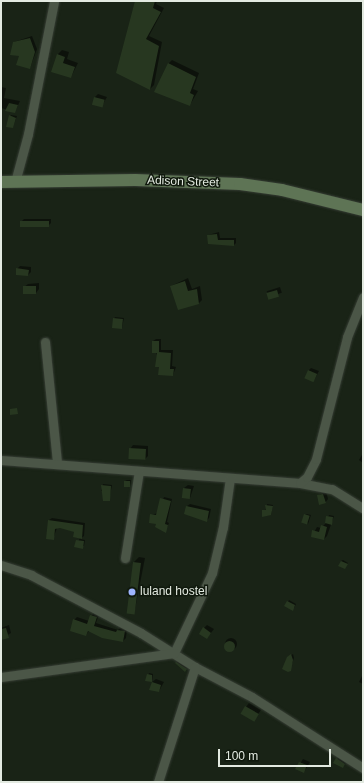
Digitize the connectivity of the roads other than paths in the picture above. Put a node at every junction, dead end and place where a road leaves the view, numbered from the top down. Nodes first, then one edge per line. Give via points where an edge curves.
1 (54, 1) edge
2 (1, 182) edge
3 (15, 182) junction
4 (363, 210) edge
5 (363, 297) edge
6 (45, 342) dead end
7 (1, 460) edge
8 (58, 463) junction
9 (139, 471) junction
10 (230, 478) junction
11 (300, 483) junction
12 (363, 508) edge
13 (125, 558) dead end
14 (1, 565) edge
15 (174, 653) junction
16 (195, 667) junction
17 (1, 677) edge
18 (363, 768) edge
19 (158, 782) edge

1 - 3 street via 28,134
2 - 3 street, Adison Street
3 - 4 street, Adison Street via 135,180 240,184 282,190
5 - 11 street via 347,337 316,459 307,477
6 - 8 street
7 - 8 street
8 - 9 street
9 - 10 street
9 - 13 street
10 - 11 street
10 - 15 street via 223,527 212,573
11 - 12 street via 332,489
14 - 15 street via 31,575
15 - 16 street
15 - 17 street
16 - 18 street via 252,697
16 - 19 street

